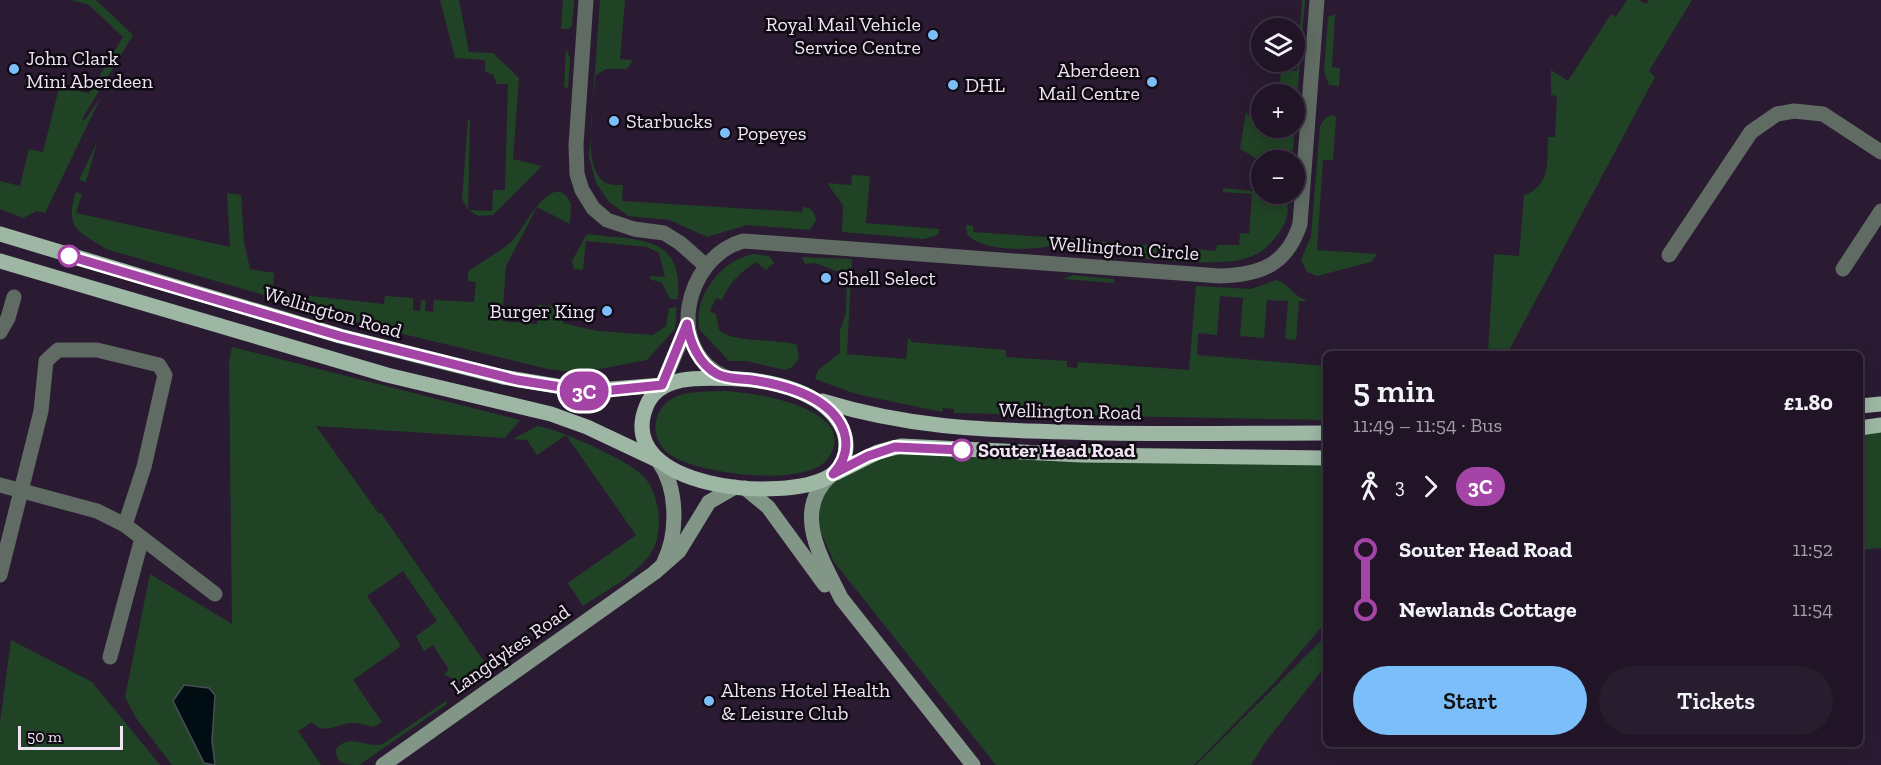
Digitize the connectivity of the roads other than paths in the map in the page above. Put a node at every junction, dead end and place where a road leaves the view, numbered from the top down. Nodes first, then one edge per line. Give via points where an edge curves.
1 (586, 0) edge
2 (1317, 0) edge
3 (1881, 152) edge
4 (1881, 211) edge
5 (0, 234) edge
6 (1669, 255) dead end
7 (0, 261) edge
8 (705, 265) junction
9 (1843, 269) dead end
10 (14, 297) dead end
11 (687, 324) junction
12 (0, 332) edge
13 (728, 378) junction
14 (662, 385) junction
15 (817, 400) junction
16 (1881, 404) edge
17 (1863, 406) edge
18 (1881, 425) edge
19 (1863, 428) edge
20 (1323, 433) edge
21 (1323, 458) edge
22 (658, 461) junction
23 (831, 476) junction
24 (0, 485) edge
25 (740, 487) junction
26 (22, 490) junction
27 (125, 525) junction
28 (142, 538) junction
29 (661, 567) junction
30 (0, 575) edge
31 (215, 594) dead end
32 (841, 598) junction
33 (110, 657) dead end
34 (389, 763) edge
35 (973, 765) edge

1 - 8 street via 576,146 582,190 593,208 607,220 634,230 664,233
2 - 8 street, Wellington Circle via 1300,224 1286,251 1259,272 1220,276 754,241 727,247
3 - 6 street via 1823,114 1777,114 1751,132
4 - 9 street
5 - 14 main road, Wellington Road via 340,336 503,377 586,391
7 - 22 main road via 375,372 550,414
8 - 11 street, Wellington Circle via 694,286
10 - 12 street
11 - 13 street via 701,359 712,371
11 - 14 street, Wellington Circle
13 - 14 main road, Wellington Road
13 - 15 main road, Wellington Road via 763,382
14 - 22 main road via 649,400 643,421 645,442
15 - 20 main road, Wellington Road via 955,429 1118,434
15 - 23 main road via 834,415 844,433 845,455
16 - 17 main road
18 - 19 main road
21 - 23 main road via 1082,455 901,446 878,452
22 - 25 main road via 690,476
22 - 29 street via 668,480 674,527
23 - 25 main road via 796,486
23 - 32 street via 815,499 812,529 820,561
24 - 26 street
25 - 29 street, Langdykes Road via 709,502 679,551
25 - 32 street via 764,502 820,580
26 - 27 street via 97,511
26 - 27 street via 41,411 46,361 51,354 58,350 97,350 159,365 165,375 163,390 142,476
26 - 30 street
27 - 28 street
28 - 31 street
28 - 33 street
29 - 34 street, Langdykes Road
32 - 35 street

